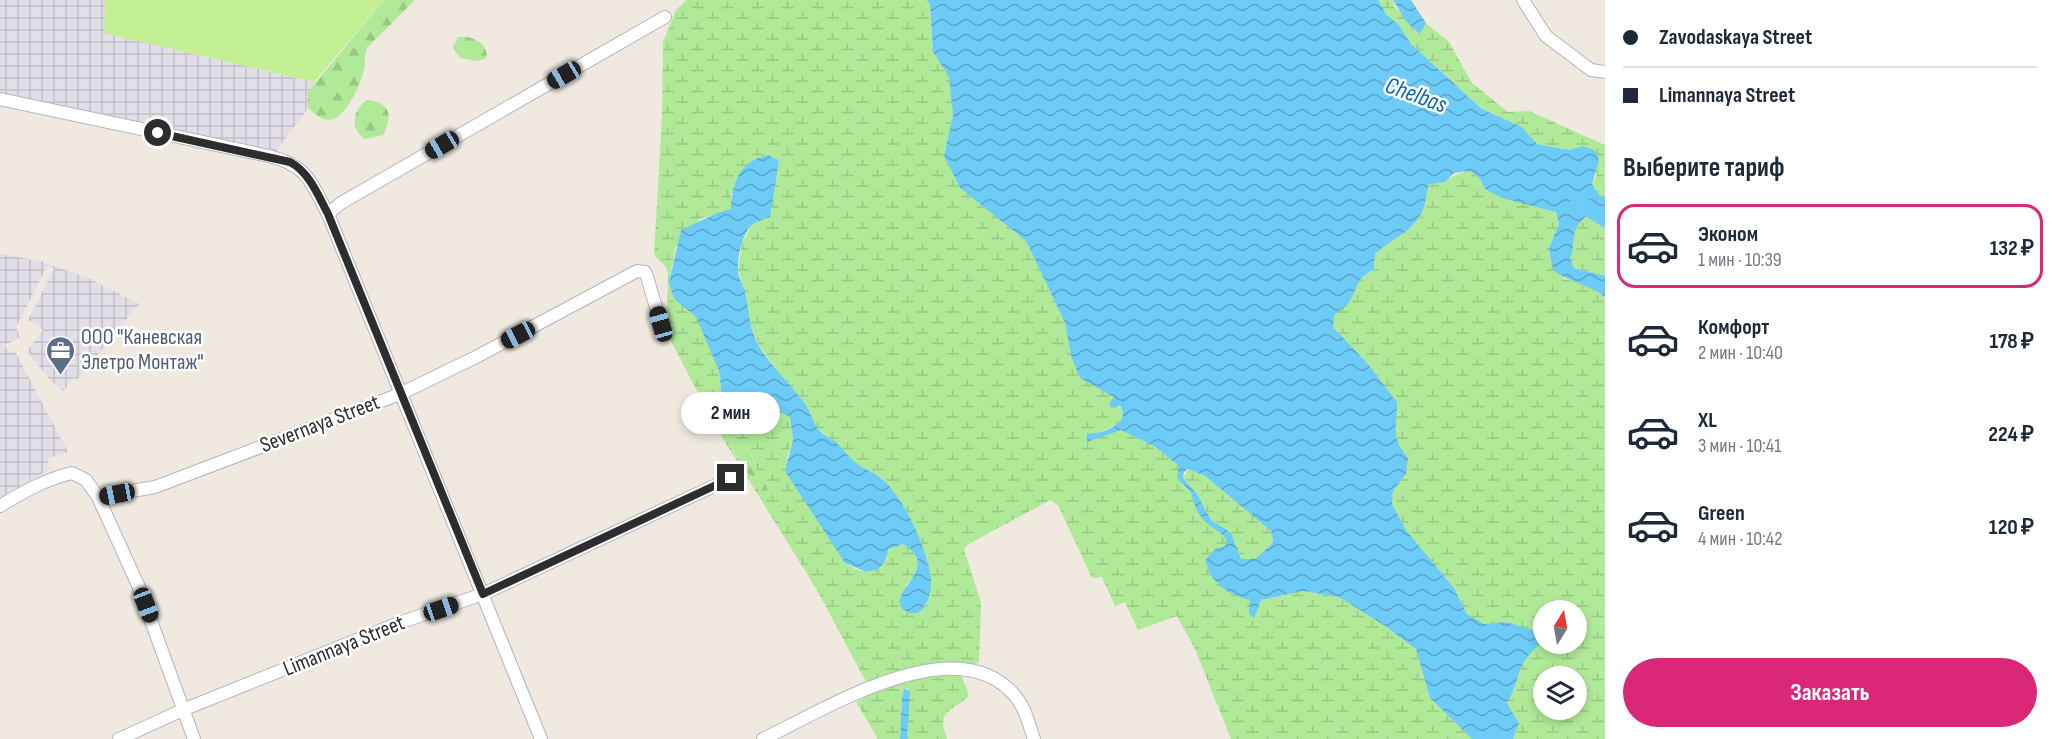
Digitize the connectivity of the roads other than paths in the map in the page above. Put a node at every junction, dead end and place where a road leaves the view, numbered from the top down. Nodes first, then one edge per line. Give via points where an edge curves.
1 (1523, 0) edge
2 (665, 17) dead end
3 (1605, 72) edge
4 (0, 99) edge
5 (328, 214) junction
6 (661, 324) dead end
7 (400, 393) junction
8 (731, 478) dead end
9 (98, 497) junction
10 (0, 506) edge
11 (483, 594) junction
12 (185, 709) junction
13 (119, 739) edge
14 (194, 739) edge
15 (541, 739) edge
16 (764, 739) edge
17 (1034, 739) edge

1 - 3 street via 1546,36 1591,70
2 - 5 street
4 - 5 street via 290,162 301,169
5 - 7 street
6 - 7 street, Severnaya Street via 645,272 638,271
7 - 9 street, Severnaya Street via 155,487
7 - 11 street
8 - 11 street, Limannaya Street
9 - 10 street via 82,477 72,473 32,487
9 - 12 street via 138,585
11 - 12 street, Limannaya Street via 399,623
11 - 15 street
12 - 13 street, Limannaya Street
12 - 14 street
16 - 17 street via 866,690 909,674 934,670 983,672 1004,685 1016,697

